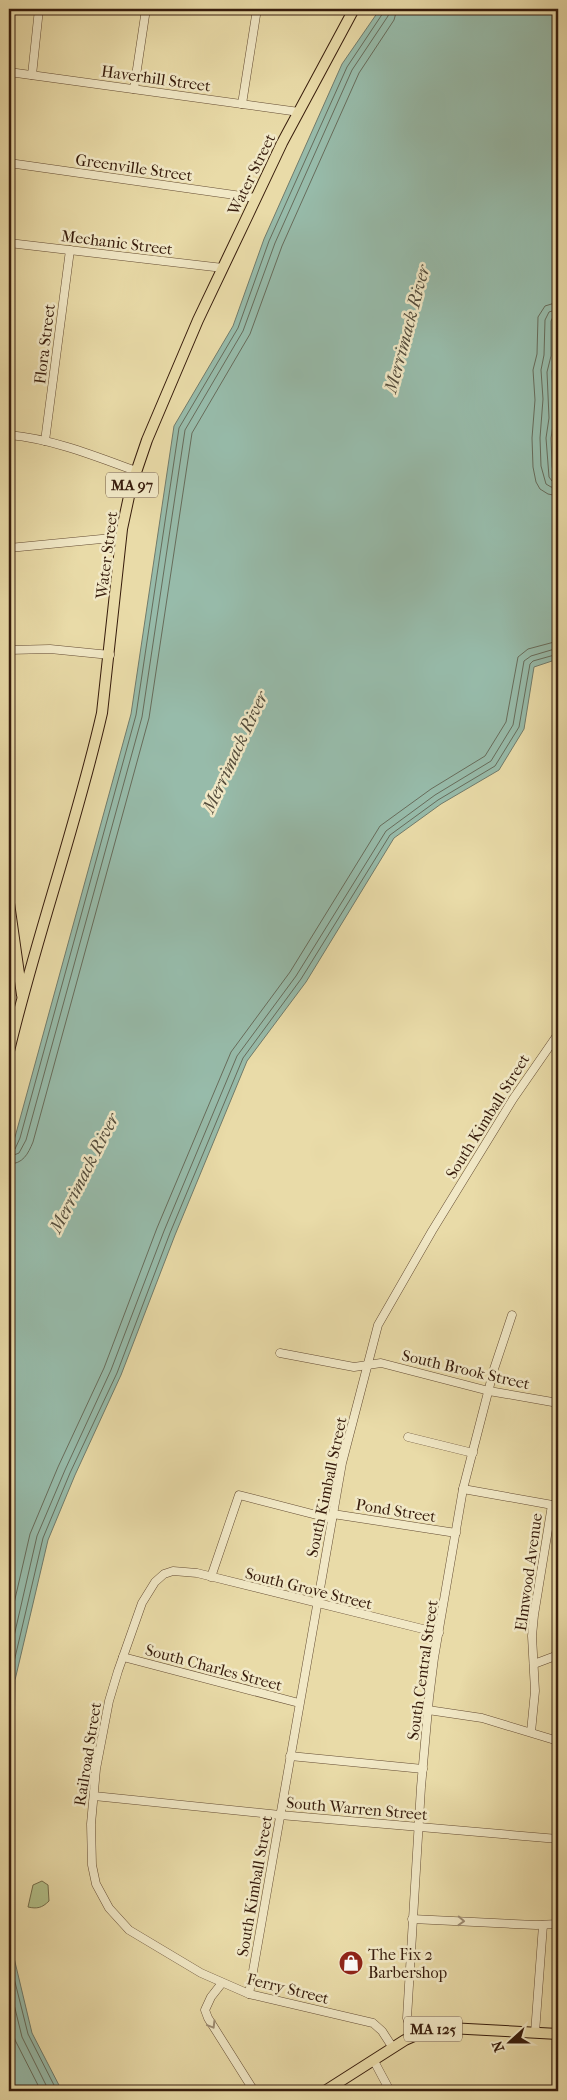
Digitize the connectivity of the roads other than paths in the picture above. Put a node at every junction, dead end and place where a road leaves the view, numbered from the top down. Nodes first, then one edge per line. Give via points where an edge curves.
1 (39, 9) edge
2 (146, 9) edge
3 (257, 9) edge
4 (354, 9) edge
5 (9, 72) edge
6 (32, 75) junction
7 (134, 89) junction
8 (242, 104) junction
9 (299, 112) junction
10 (9, 163) edge
11 (256, 198) junction
12 (9, 243) edge
13 (70, 250) junction
14 (222, 268) junction
15 (9, 435) edge
16 (45, 441) junction
17 (136, 471) junction
18 (122, 537) junction
19 (9, 548) edge
20 (9, 650) edge
21 (110, 655) junction
22 (9, 903) edge
23 (10, 925) edge
24 (22, 999) junction
25 (558, 1034) edge
26 (9, 1051) edge
27 (512, 1315) dead end
28 (280, 1352) dead end
29 (367, 1366) junction
30 (489, 1391) junction
31 (558, 1403) edge
32 (408, 1437) dead end
33 (473, 1453) junction
34 (463, 1489) junction
35 (555, 1506) edge
36 (333, 1516) junction
37 (456, 1533) junction
38 (173, 1572) joint
39 (211, 1577) junction
40 (317, 1604) junction
41 (439, 1633) junction
42 (558, 1655) edge
43 (123, 1657) junction
44 (534, 1664) junction
45 (299, 1703) junction
46 (428, 1710) junction
47 (531, 1732) junction
48 (558, 1741) edge
49 (290, 1756) junction
50 (423, 1769) junction
51 (94, 1796) junction
52 (280, 1814) junction
53 (418, 1827) junction
54 (558, 1839) edge
55 (412, 1918) junction
56 (120, 1922) joint
57 (558, 1924) edge
58 (543, 1925) junction
59 (222, 1983) junction
60 (249, 1994) junction
61 (535, 2033) junction
62 (557, 2034) edge
63 (413, 2036) junction
64 (393, 2048) junction
65 (374, 2061) junction
66 (254, 2091) edge
67 (325, 2091) edge
68 (390, 2091) edge
69 (556, 2091) edge

1 - 6 street
2 - 7 street
3 - 8 street
4 - 9 main road, Water Street / MA 97
5 - 6 street, Haverhill Street
6 - 7 street, Haverhill Street
7 - 8 street, Haverhill Street
8 - 9 street, Haverhill Street
9 - 11 main road, Water Street / MA 97
10 - 11 street, Greenville Street
11 - 14 main road, Water Street / MA 97
12 - 13 street, Mechanic Street
13 - 14 street, Mechanic Street
13 - 16 street, Flora Street
14 - 17 main road, Water Street / MA 97 via 166,391
15 - 16 street
16 - 17 street
17 - 18 main road, Water Street / MA 97
18 - 19 street
18 - 21 main road, Water Street / MA 97
20 - 21 street via 50,649
21 - 24 main road, Water Street / MA 97 via 96,741
22 - 23 main road
23 - 24 main road
24 - 26 main road, Water Street / MA 97
25 - 29 street, South Kimball Street via 513,1099 389,1302 378,1325
27 - 30 street, South Central Street
28 - 29 street, South Brook Street via 354,1367
29 - 30 street, South Brook Street via 381,1364
29 - 36 street, South Kimball Street via 342,1463
30 - 31 street, South Brook Street
30 - 33 street, South Central Street
32 - 33 street
33 - 34 street, South Central Street
34 - 35 street
34 - 37 street, South Central Street
35 - 44 street, Elmwood Avenue via 534,1615
36 - 37 street, Pond Street
36 - 39 street, Pond Street via 239,1495
36 - 40 street, South Kimball Street
37 - 41 street, South Central Street
38 - 39 street, South Grove Street
38 - 43 street, Railroad Street via 164,1574 149,1592
39 - 40 street, South Grove Street
40 - 41 street, South Grove Street
40 - 45 street, South Kimball Street
41 - 46 street, South Central Street
42 - 44 street
43 - 45 street, South Charles Street
43 - 51 street, Railroad Street via 101,1735
44 - 47 street, Elmwood Avenue
45 - 49 street, South Kimball Street
46 - 47 street via 482,1718
46 - 50 street, South Central Street
47 - 48 street
49 - 50 street
49 - 52 street, South Kimball Street
50 - 53 street, South Central Street
51 - 52 street, South Warren Street
51 - 56 street, Railroad Street via 92,1865 102,1898
52 - 53 street, South Warren Street
52 - 60 street, South Kimball Street
53 - 54 street, South Warren Street
53 - 55 street, South Central Street
55 -> 58 street
55 - 63 street, South Central Street via 407,2018
56 - 59 street, Ferry Street via 150,1943
57 - 58 street
58 - 61 street
59 - 60 street, Ferry Street
59 -> 66 street via 205,2010
60 - 64 street, Ferry Street via 373,2023
61 - 62 main road, MA 125
61 - 63 main road, MA 125 via 439,2028
62 - 69 street
63 - 64 main road, MA 125
64 - 65 main road, MA 125
65 - 67 main road, MA 125
65 - 68 street

